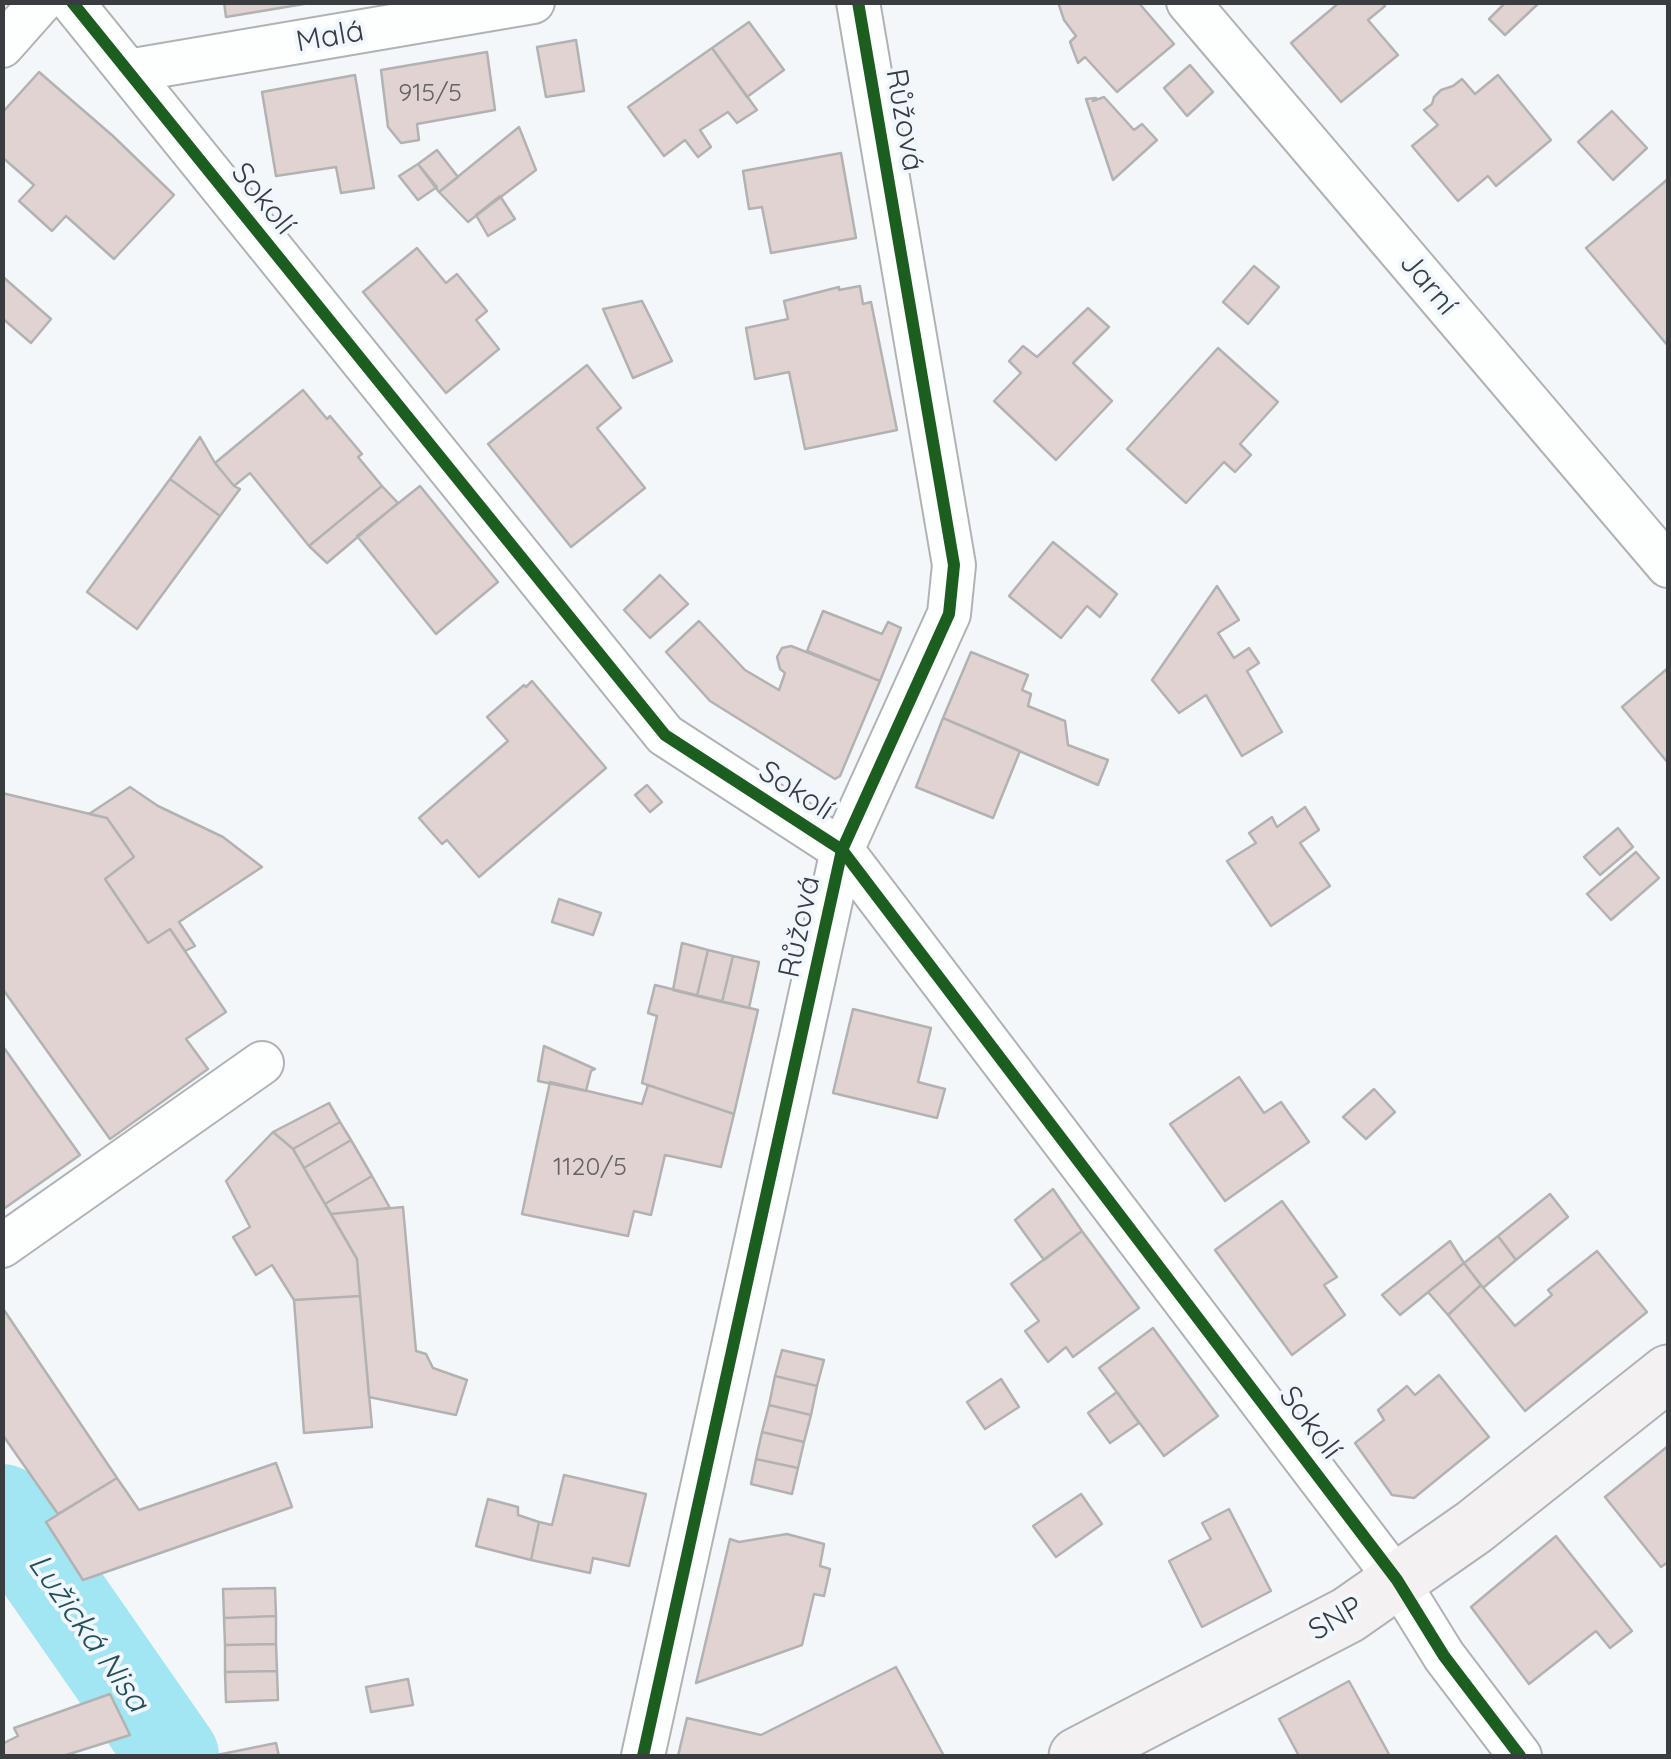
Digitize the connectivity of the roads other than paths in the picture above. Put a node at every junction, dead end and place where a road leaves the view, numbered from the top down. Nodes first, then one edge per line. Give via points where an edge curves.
1 (40, 2) edge
2 (72, 2) edge
3 (533, 2) edge
4 (858, 2) edge
5 (1188, 2) edge
6 (2, 46) edge
7 (128, 71) junction
8 (1668, 566) edge
9 (842, 850) junction
10 (262, 1063) dead end
11 (2, 1246) edge
12 (1668, 1373) edge
13 (1398, 1580) junction
14 (644, 1756) edge
15 (1077, 1756) edge
16 (1520, 1756) edge

1 - 6 street
2 - 7 street, Sokolí
3 - 7 street, Malá
4 - 9 street, Růžová via 954,565 949,614
5 - 8 street, Jarní
7 - 9 street, Sokolí via 664,734
9 - 13 street, Sokolí
9 - 14 street, Růžová
10 - 11 street
12 - 13 street, SNP
13 - 15 street, SNP via 1348,1615
13 - 16 street, Sokolí via 1444,1656

